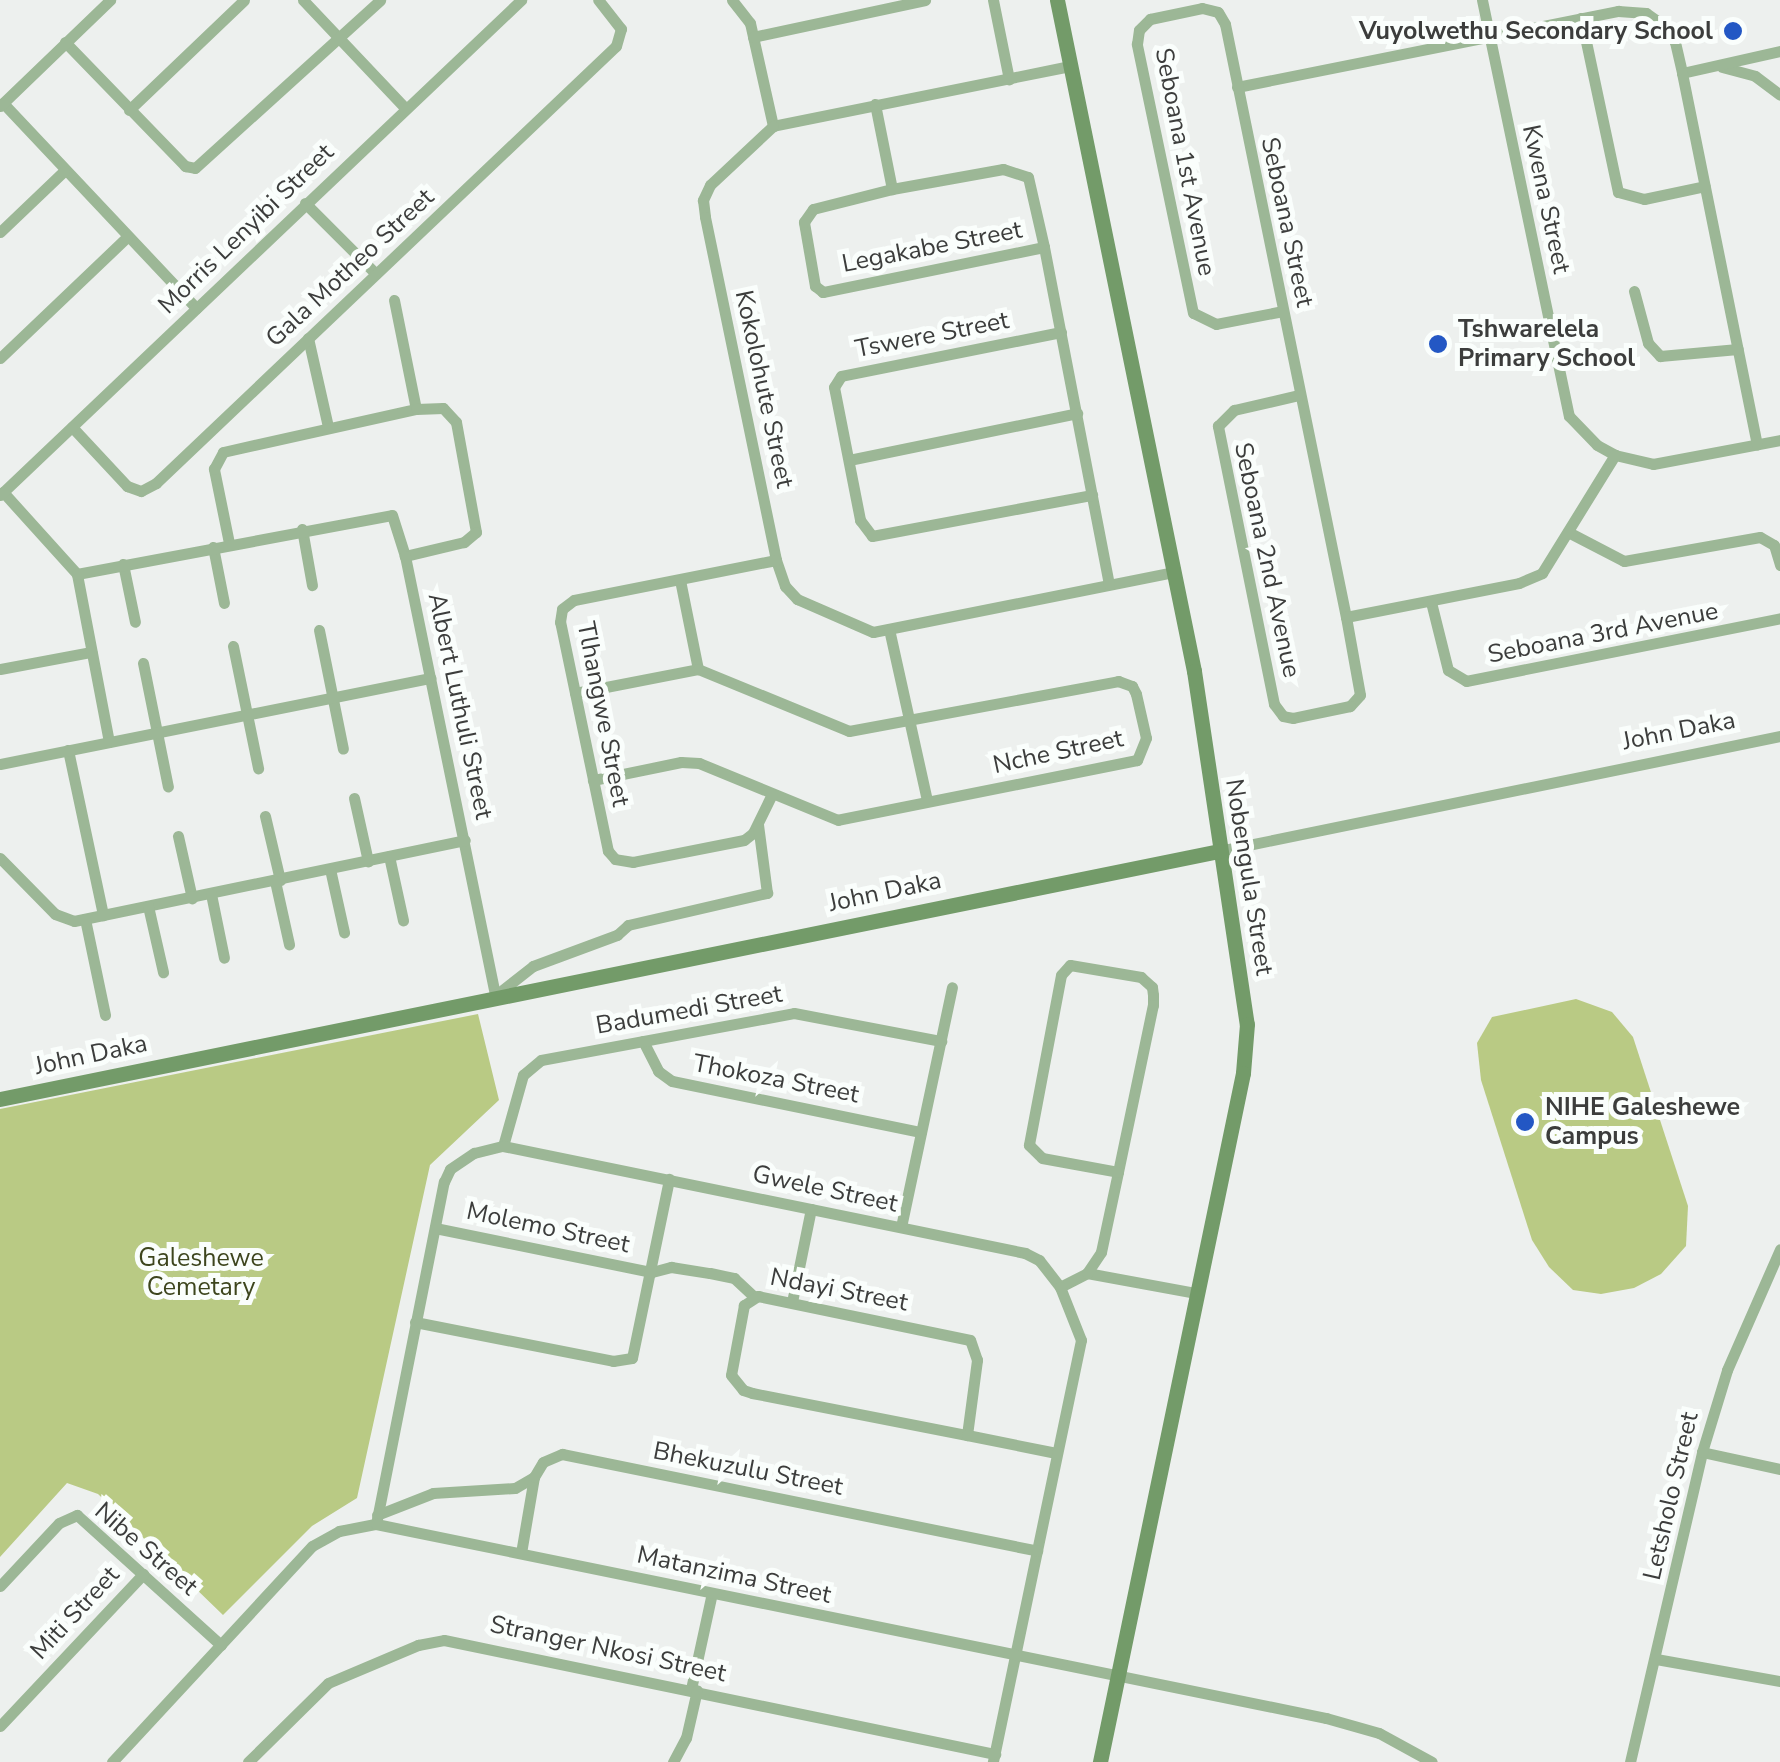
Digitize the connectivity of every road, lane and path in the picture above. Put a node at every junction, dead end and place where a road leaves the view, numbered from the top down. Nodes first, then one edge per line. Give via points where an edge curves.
1 (110, 0) edge
2 (244, 0) edge
3 (302, 0) edge
4 (380, 0) edge
5 (521, 0) edge
6 (598, 0) edge
7 (732, 0) edge
8 (926, 0) edge
9 (993, 0) edge
10 (1056, 0) edge
11 (1482, 0) edge
12 (1582, 18) junction
13 (753, 36) junction
14 (1490, 36) junction
15 (340, 39) junction
16 (65, 42) junction
17 (1780, 52) edge
18 (1716, 65) junction
19 (1070, 66) junction
20 (1682, 72) junction
21 (1008, 79) junction
22 (1237, 87) junction
23 (1780, 95) edge
24 (876, 104) junction
25 (1, 105) edge
26 (405, 108) junction
27 (130, 110) junction
28 (773, 126) junction
29 (64, 170) junction
30 (1705, 186) junction
31 (892, 189) junction
32 (305, 203) junction
33 (0, 232) edge
34 (127, 236) junction
35 (1044, 247) junction
36 (376, 274) junction
37 (1634, 291) dead end
38 (394, 300) dead end
39 (196, 308) junction
40 (1282, 311) junction
41 (1061, 332) junction
42 (308, 338) junction
43 (1738, 349) junction
44 (0, 358) edge
45 (1299, 395) junction
46 (416, 409) junction
47 (1077, 413) junction
48 (72, 427) junction
49 (328, 427) junction
50 (1780, 440) edge
51 (1758, 444) junction
52 (1614, 455) junction
53 (849, 460) junction
54 (2, 493) edge
55 (1092, 495) junction
56 (302, 529) junction
57 (1570, 533) junction
58 (230, 543) junction
59 (212, 547) junction
60 (405, 556) junction
61 (776, 560) junction
62 (123, 564) junction
63 (1780, 565) edge
64 (1173, 572) junction
65 (77, 574) junction
66 (680, 580) junction
67 (1110, 584) junction
68 (312, 586) dead end
69 (1431, 602) junction
70 (224, 603) dead end
71 (1346, 617) junction
72 (1780, 618) edge
73 (135, 622) dead end
74 (889, 629) junction
75 (319, 630) dead end
76 (232, 646) dead end
77 (91, 652) junction
78 (143, 664) dead end
79 (0, 670) edge
80 (698, 670) junction
81 (431, 678) junction
82 (575, 694) junction
83 (332, 698) junction
84 (1356, 702) joint
85 (247, 714) junction
86 (909, 721) junction
87 (157, 732) junction
88 (1780, 736) edge
89 (109, 742) junction
90 (343, 749) dead end
91 (68, 750) junction
92 (0, 764) edge
93 (258, 768) dead end
94 (593, 780) junction
95 (168, 787) dead end
96 (772, 794) junction
97 (354, 798) dead end
98 (927, 801) junction
99 (265, 816) dead end
100 (758, 826) junction
101 (178, 836) dead end
102 (465, 840) junction
103 (1218, 851) junction
104 (389, 856) junction
105 (0, 858) edge
106 (368, 861) junction
107 (330, 870) junction
108 (278, 880) junction
109 (211, 894) junction
110 (192, 898) junction
111 (148, 906) junction
112 (103, 915) junction
113 (85, 919) junction
114 (403, 920) dead end
115 (344, 932) dead end
116 (288, 944) dead end
117 (224, 958) dead end
118 (163, 972) dead end
119 (952, 987) dead end
120 (496, 996) junction
121 (104, 1015) dead end
122 (643, 1041) junction
123 (940, 1041) junction
124 (0, 1098) edge
125 (921, 1132) junction
126 (504, 1146) junction
127 (1118, 1172) junction
128 (669, 1179) junction
129 (812, 1209) junction
130 (435, 1228) junction
131 (901, 1228) junction
132 (1778, 1256) edge
133 (652, 1272) junction
134 (1087, 1273) junction
135 (1060, 1287) junction
136 (1196, 1293) junction
137 (753, 1296) junction
138 (792, 1302) junction
139 (415, 1322) junction
140 (967, 1436) junction
141 (1702, 1452) junction
142 (1056, 1453) junction
143 (1780, 1468) edge
144 (534, 1477) junction
145 (377, 1520) junction
146 (1038, 1551) junction
147 (522, 1553) junction
148 (142, 1574) junction
149 (0, 1586) edge
150 (712, 1593) junction
151 (220, 1645) junction
152 (1016, 1657) junction
153 (1656, 1660) junction
154 (1117, 1677) junction
155 (1780, 1682) edge
156 (694, 1690) junction
157 (0, 1726) edge
158 (994, 1758) edge
159 (112, 1762) edge
160 (248, 1762) edge
161 (672, 1762) edge
162 (1100, 1762) edge
163 (1432, 1762) edge
164 (1630, 1762) edge

1 - 16 street
2 - 27 street
3 - 15 street
4 - 15 street
5 - 26 street, Morris Lenyibi Street
6 - 36 street, Gala Motheo Street via 621,29 616,46
7 - 13 street
8 - 13 street
9 - 21 street
10 - 19 street, Nobengula Street
11 - 14 street, Kwena Street
12 - 14 street
12 - 20 street via 1646,13 1672,36
12 - 30 street via 1618,192 1644,198
13 - 28 street
14 - 22 street
14 - 52 street, Kwena Street via 1564,400 1581,434
15 - 26 street
15 - 27 street via 200,166 186,166
16 - 25 street
16 - 27 street
17 - 18 street
18 - 20 street
18 - 23 street via 1754,76
19 - 21 street
19 - 64 street, Nobengula Street
20 - 30 street
21 - 24 street
22 - 40 street, Seboana Street
22 - 40 street, Seboana 1st Avenue via 1218,12 1202,8 1150,18 1139,30 1194,313 1216,324
24 - 28 street
24 - 31 street
25 - 29 street
26 - 32 street, Morris Lenyibi Street
28 - 61 street, Kokolohute Street via 710,184 703,200
29 - 33 street
29 - 34 street
30 - 43 street
31 - 35 street, Legakabe Street via 1017,170 1030,182
31 - 35 street, Legakabe Street via 809,213 804,232 818,291
32 - 36 street
32 - 39 street, Morris Lenyibi Street
34 - 39 street
34 - 44 street
35 - 41 street, Legakabe Street
36 - 42 street, Gala Motheo Street
37 - 43 street via 1648,343 1660,356
38 - 46 street
39 - 48 street, Morris Lenyibi Street
40 - 45 street, Seboana Street
41 - 47 street, Legakabe Street
41 - 53 street, Tswere Street via 836,378
42 - 48 street, Gala Motheo Street via 148,489 127,486
42 - 49 street
43 - 51 street
45 - 71 street, Seboana Street
45 - 84 street, Seboana 2nd Avenue via 1228,412 1218,426 1219,443 1274,704 1293,718
46 - 49 street
46 - 60 street via 443,408 454,417 476,528 464,542
47 - 53 street
47 - 55 street, Legakabe Street
48 - 54 street, Morris Lenyibi Street
49 - 58 street via 218,456 214,469
50 - 51 street
51 - 52 street via 1653,464
52 - 57 street
53 - 55 street, Tswere Street via 862,526 880,538
54 - 65 street, Morris Lenyibi Street
55 - 67 street, Legakabe Street
56 - 58 street, Albert Luthuli Street
56 - 60 street, Albert Luthuli Street via 386,513 395,519
56 - 68 street
57 - 63 street via 1624,562 1760,537 1774,545
57 - 69 street via 1533,578
58 - 59 street, Albert Luthuli Street
59 - 62 street, Albert Luthuli Street
59 - 70 street
60 - 81 street, Albert Luthuli Street
61 - 66 street, Tlhangwe Street
61 - 74 street, Kokolohute Street via 797,599 856,628
62 - 65 street, Albert Luthuli Street
62 - 73 street
64 - 67 street, Kokolohute Street
64 - 103 street, Nobengula Street
65 - 77 street
66 - 80 street
66 - 82 street, Tlhangwe Street via 574,600 562,609
67 - 74 street, Kokolohute Street
69 - 71 street
69 - 72 street, Seboana 3rd Avenue via 1448,670 1466,682
71 - 84 street, Seboana Street via 1360,687
74 - 86 street
75 - 83 street
76 - 85 street
77 - 79 street
77 - 89 street
78 - 87 street
80 - 82 street
80 - 86 street, Nche Street via 840,730
81 - 83 street
81 - 102 street, Albert Luthuli Street
82 - 94 street, Tlhangwe Street
83 - 85 street
83 - 90 street
85 - 87 street
85 - 93 street
86 - 98 street
86 - 98 street, Nche Street via 1118,681 1136,694 1146,738 1137,760
87 - 89 street
87 - 95 street
88 - 103 street, John Daka
89 - 91 street
91 - 92 street
91 - 112 street
94 - 96 street, Nche Street via 690,762
94 - 100 street, Tlhangwe Street via 608,851 622,862 738,842
96 - 98 street, Nche Street via 838,820
96 - 100 street
97 - 106 street
99 - 108 street
100 - 120 street via 767,892 628,924 617,935 533,966
101 - 110 street
102 - 104 street
102 - 120 street, Albert Luthuli Street
103 - 120 street, John Daka
103 - 136 street, Nobengula Street via 1247,1050
104 - 106 street
104 - 114 street
105 - 113 street via 55,914
106 - 107 street
107 - 108 street
107 - 115 street
108 - 109 street
108 - 116 street
109 - 110 street
109 - 117 street
110 - 111 street
111 - 112 street
111 - 118 street
112 - 113 street
113 - 121 street
119 - 123 street
120 - 124 street, John Daka
122 - 123 street, Badumedi Street via 794,1013
122 - 125 street, Thokoza Street via 658,1071 672,1081
122 - 126 street, Badumedi Street via 532,1063
123 - 125 street
125 - 131 street
126 - 128 street, Gwele Street
126 - 130 street via 474,1153 450,1169
127 - 127 street via 1152,987 1142,978 1070,965 1061,975 1028,1145 1042,1158
127 - 134 street via 1100,1252
128 - 129 street, Gwele Street
128 - 133 street, Molemo Street
129 - 131 street, Gwele Street
129 - 138 street
130 - 133 street, Molemo Street
130 - 139 street
131 - 135 street, Gwele Street via 1025,1253
132 - 141 street, Letsholo Street via 1727,1370
133 - 137 street via 671,1267 734,1278
133 - 139 street, Molemo Street via 635,1352 622,1362
134 - 135 street
134 - 136 street
135 - 142 street, Gwele Street via 1080,1340
136 - 154 street, Nobengula Street
137 - 138 street, Ndayi Street
137 - 140 street, Ndayi Street via 742,1310 730,1375 736,1387
138 - 140 street, Ndayi Street via 970,1340 977,1360
139 - 145 street
140 - 142 street, Ndayi Street
141 - 143 street
141 - 153 street, Letsholo Street
142 - 146 street, Gwele Street
144 - 145 street via 514,1488 433,1493
144 - 146 street, Bhekuzulu Street via 544,1462 562,1454
144 - 147 street
145 - 147 street, Matanzima Street
145 - 151 street, Matanzima Street via 312,1546
146 - 152 street, Gwele Street
147 - 150 street, Matanzima Street
148 - 149 street, Nibe Street via 82,1518 71,1516
148 - 151 street, Nibe Street
148 - 157 street, Miti Street
150 - 152 street, Matanzima Street
150 - 156 street
151 - 159 street, Matanzima Street
152 - 154 street, Matanzima Street
152 - 158 street, Gwele Street
153 - 155 street
153 - 164 street, Letsholo Street
154 - 162 street, Nobengula Street
154 - 163 street, Matanzima Street via 1356,1725
156 - 158 street, Stranger Nkosi Street
156 - 160 street, Stranger Nkosi Street via 460,1642 430,1642 328,1683
156 - 161 street via 686,1738

